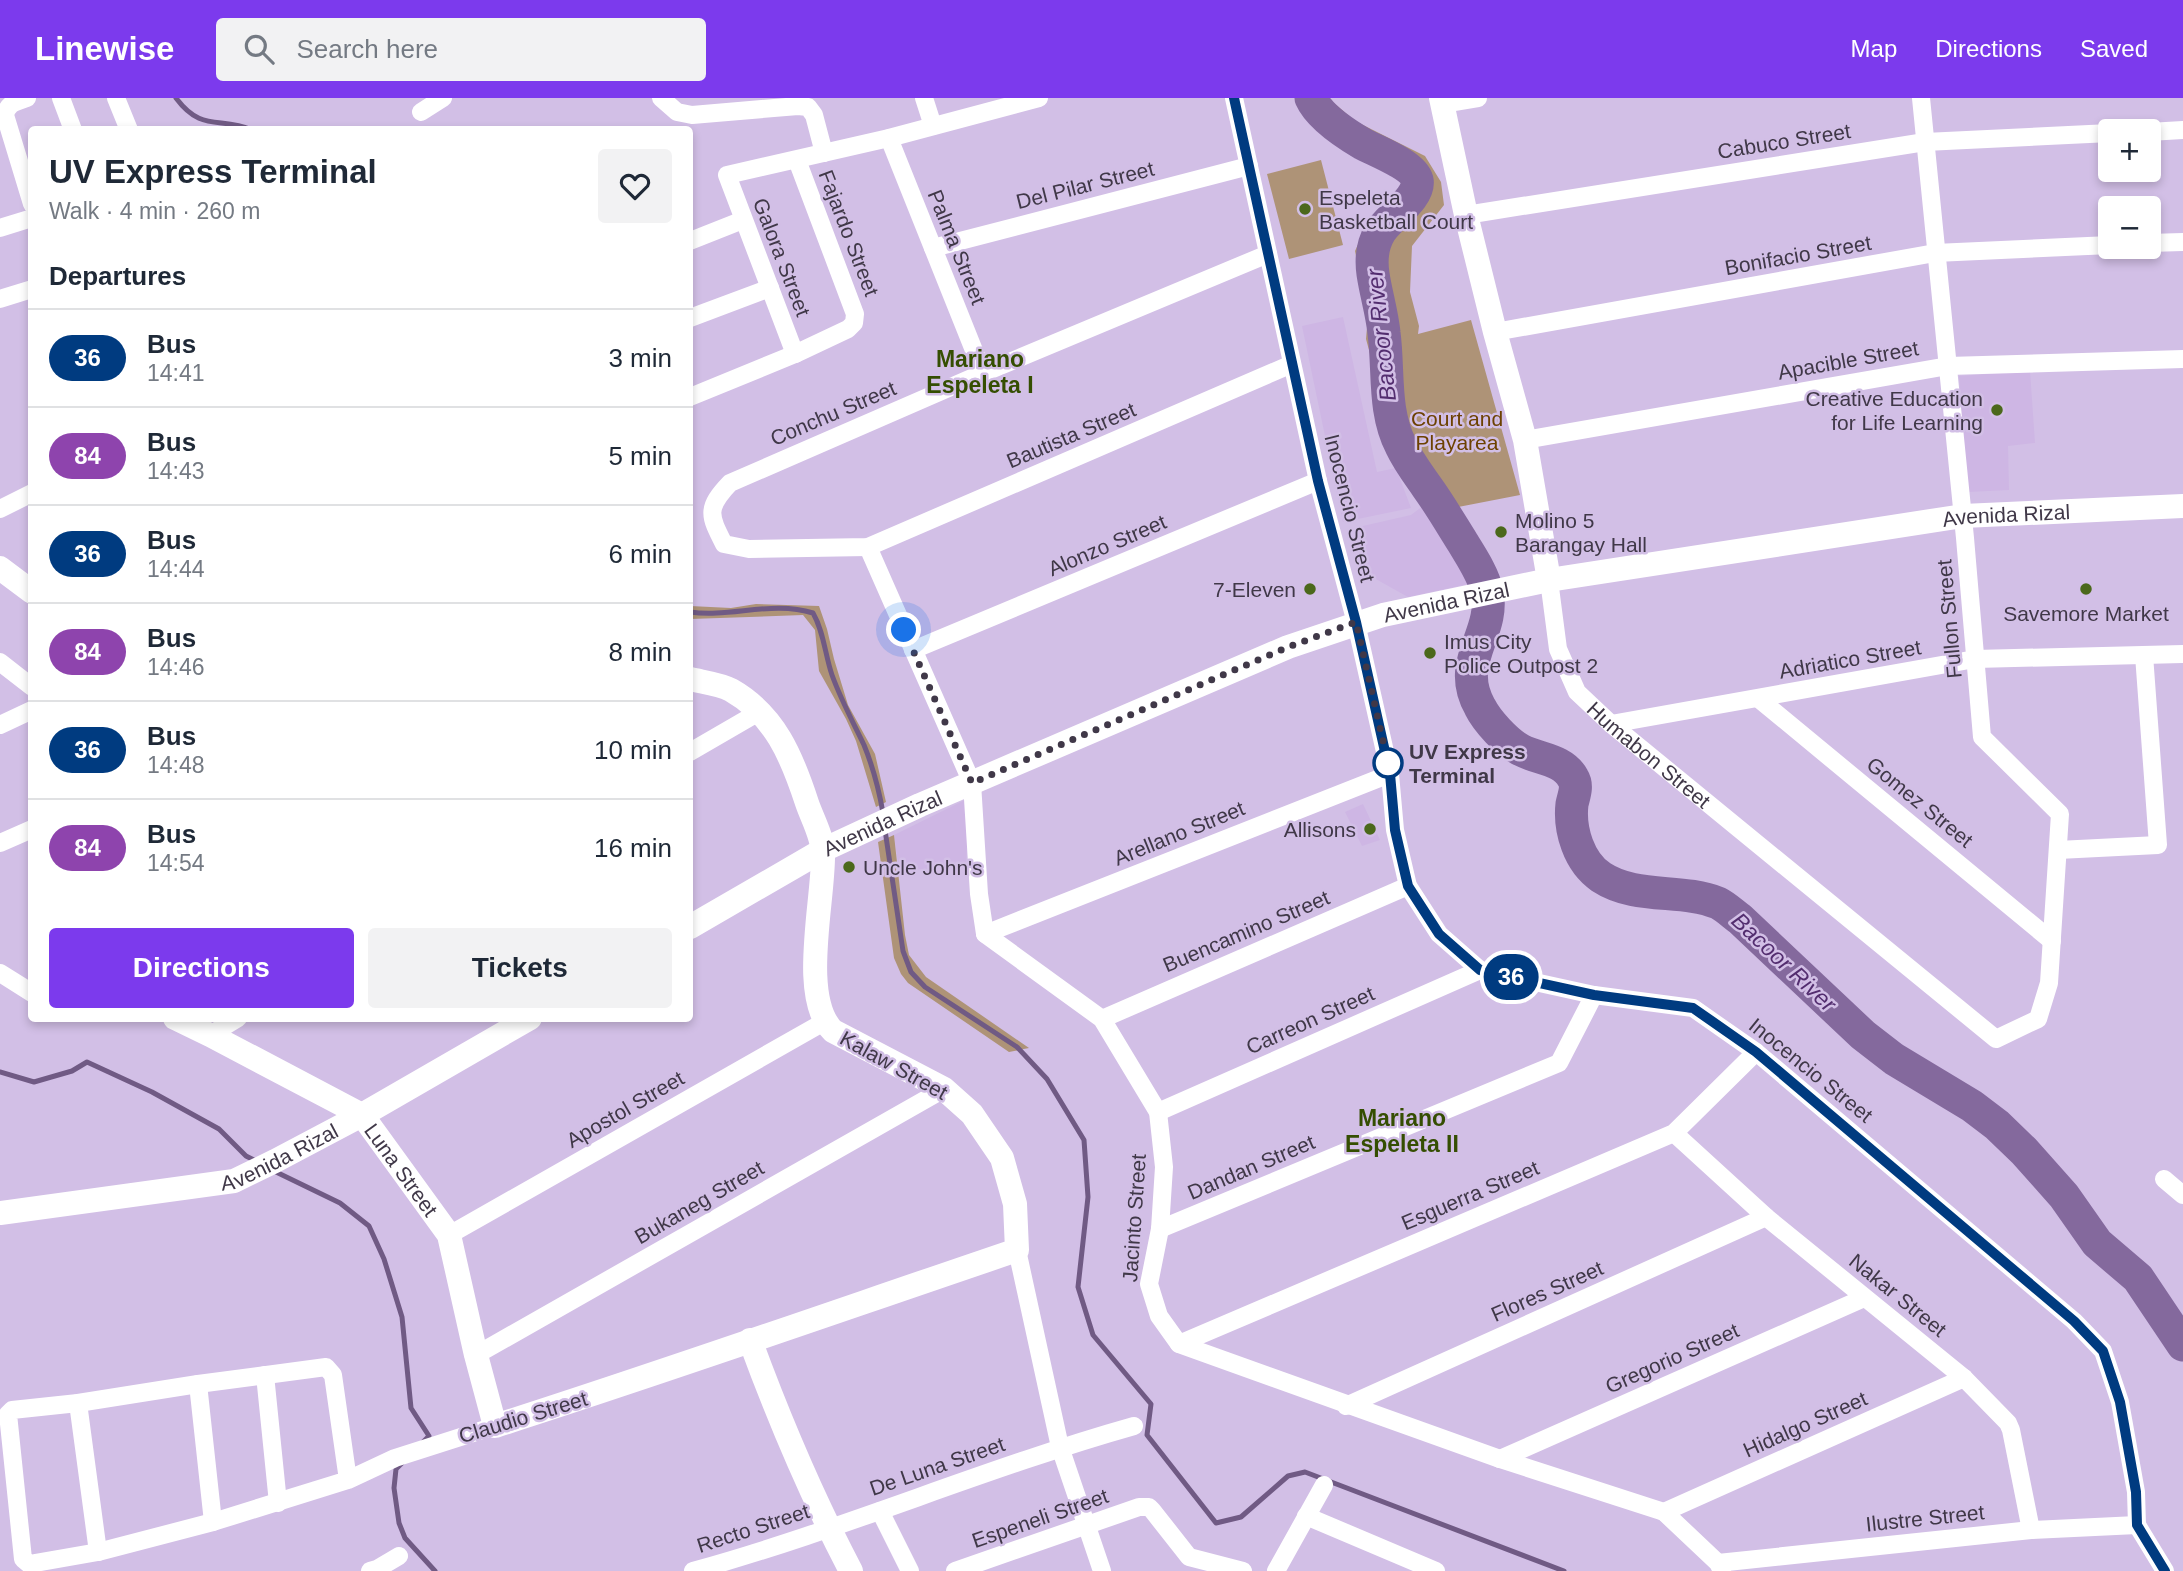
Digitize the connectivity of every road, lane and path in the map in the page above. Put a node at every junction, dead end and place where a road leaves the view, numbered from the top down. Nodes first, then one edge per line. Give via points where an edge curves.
1 (27, 98) edge
2 (61, 98) edge
3 (116, 98) edge
4 (443, 98) edge
5 (661, 98) edge
6 (924, 98) edge
7 (1039, 98) edge
8 (1234, 98) edge
9 (1478, 98) edge
10 (1921, 98) edge
11 (1441, 101) edge
12 (421, 112) dead end
13 (72, 126) edge
14 (127, 126) edge
15 (933, 126) junction
16 (2183, 130) edge
17 (2161, 131) edge
18 (2098, 134) edge
19 (889, 138) junction
20 (1925, 142) junction
21 (7, 147) edge
22 (824, 153) junction
23 (797, 160) junction
24 (1249, 166) junction
25 (28, 195) edge
26 (1466, 215) junction
27 (28, 219) edge
28 (743, 220) junction
29 (0, 228) edge
30 (693, 240) edge
31 (2183, 242) edge
32 (2161, 243) edge
33 (2098, 246) edge
34 (933, 248) junction
35 (1935, 253) junction
36 (1268, 254) junction
37 (770, 288) junction
38 (28, 290) edge
39 (0, 299) edge
40 (693, 317) edge
41 (1495, 332) junction
42 (795, 354) junction
43 (2183, 359) edge
44 (1292, 364) junction
45 (1948, 366) junction
46 (983, 373) junction
47 (693, 396) edge
48 (1525, 440) junction
49 (1318, 481) junction
50 (28, 495) edge
51 (2183, 506) edge
52 (0, 509) edge
53 (1963, 516) junction
54 (868, 547) junction
55 (0, 568) edge
56 (1549, 580) junction
57 (28, 589) edge
58 (1356, 622) junction
59 (914, 650) junction
60 (2183, 654) edge
61 (2144, 655) junction
62 (1975, 659) junction
63 (0, 662) edge
64 (693, 680) edge
65 (28, 684) edge
66 (1759, 699) junction
67 (28, 712) edge
68 (759, 712) junction
69 (1611, 724) junction
70 (0, 725) edge
71 (693, 750) edge
72 (1390, 774) junction
73 (972, 783) junction
74 (28, 831) edge
75 (0, 843) edge
76 (823, 850) junction
77 (2058, 850) junction
78 (1408, 886) junction
79 (693, 925) edge
80 (985, 934) junction
81 (2052, 940) junction
82 (1480, 970) junction
83 (0, 973) edge
84 (28, 991) edge
85 (1594, 995) junction
86 (1102, 1018) junction
87 (2038, 1019) joint
88 (183, 1022) edge
89 (231, 1022) edge
90 (523, 1022) edge
91 (824, 1022) junction
92 (210, 1035) junction
93 (1756, 1052) junction
94 (944, 1089) junction
95 (1158, 1112) junction
96 (362, 1115) junction
97 (1674, 1133) junction
98 (2164, 1179) dead end
99 (2183, 1195) edge
100 (0, 1213) edge
101 (1766, 1217) junction
102 (1160, 1229) junction
103 (449, 1235) junction
104 (1017, 1250) junction
105 (1864, 1298) junction
106 (750, 1340) junction
107 (1179, 1344) junction
108 (476, 1355) junction
109 (265, 1375) junction
110 (1964, 1378) junction
111 (198, 1384) junction
112 (78, 1403) junction
113 (1346, 1406) junction
114 (495, 1426) junction
115 (1133, 1426) dead end
116 (1060, 1447) junction
117 (1500, 1459) junction
118 (348, 1480) junction
119 (1324, 1485) dead end
120 (278, 1503) junction
121 (880, 1511) junction
122 (1664, 1512) junction
123 (1306, 1516) junction
124 (213, 1522) junction
125 (2137, 1525) junction
126 (1087, 1526) junction
127 (828, 1528) junction
128 (2031, 1530) junction
129 (97, 1552) junction
130 (399, 1556) dead end
131 (750, 1564) edge
132 (1188, 1564) edge
133 (1720, 1567) edge
134 (375, 1570) edge
135 (692, 1571) edge
136 (851, 1571) edge
137 (910, 1571) edge
138 (955, 1571) edge
139 (1102, 1571) edge
140 (1243, 1571) edge
141 (1276, 1571) edge
142 (1436, 1571) edge
143 (2165, 1571) edge

1 - 21 street via 7,107
2 - 13 street
3 - 14 street
4 - 12 street
5 - 22 street via 677,112 692,114 808,107
6 - 15 street
7 - 15 street
8 - 24 street, Inocencio Street
9 - 11 street
10 - 20 street, Fullon Street
11 - 26 main road, Humabon Street
15 - 19 street
16 - 17 street
18 - 20 street, Cabuco Street
19 - 22 street
19 - 34 street, Palma Street
20 - 26 street, Cabuco Street
20 - 35 street, Fullon Street
21 - 25 street
22 - 23 street
23 - 28 street, Galora Street via 727,175
23 - 42 street, Fajardo Street via 855,314 848,329
24 - 34 street, Del Pilar Street
24 - 36 street, Inocencio Street
26 - 41 main road, Humabon Street
27 - 29 street
28 - 30 street
28 - 37 street, Galora Street
31 - 32 street
33 - 35 street, Bonifacio Street
34 - 46 street, Palma Street
35 - 41 street, Bonifacio Street
35 - 45 street, Fullon Street
36 - 44 street, Inocencio Street
36 - 46 street, Conchu Street
37 - 40 street
37 - 42 street, Galora Street
38 - 39 street
41 - 48 main road, Humabon Street
42 - 47 street
43 - 45 street, Apacible Street
44 - 49 street, Inocencio Street
44 - 54 street, Bautista Street
45 - 48 street, Apacible Street
45 - 53 street, Fullon Street
46 - 54 street, Conchu Street via 730,482 715,499 712,520 724,544 749,549
48 - 56 main road, Humabon Street
49 - 58 street, Inocencio Street
49 - 59 street, Alonzo Street
50 - 52 street
51 - 53 main road, Avenida Rizal
53 - 56 main road, Avenida Rizal
53 - 62 street, Fullon Street
54 - 59 street
55 - 57 main road
56 - 58 main road, Avenida Rizal
56 - 69 street, Humabon Street via 1559,649 1577,692
58 - 72 street, Inocencio Street
58 - 73 main road, Avenida Rizal
59 - 73 street
60 - 61 street, Adriatico Street
61 - 62 street, Adriatico Street
61 - 77 street via 2158,845
62 - 66 street, Adriatico Street
62 - 77 street, Fullon Street via 1982,737 2060,814
63 - 65 street
64 - 68 main road, Kalaw Street via 730,689
66 - 69 street, Adriatico Street
66 - 81 street, Gomez Street
67 - 70 street
68 - 71 street
68 - 76 main road, Kalaw Street via 777,732 796,770
69 - 87 street, Humabon Street via 1996,1039
72 - 78 street, Inocencio Street via 1395,830
72 - 80 street, Arellano Street
73 - 76 main road, Avenida Rizal
73 - 80 street
74 - 75 street
76 - 79 main road, Avenida Rizal
76 - 91 main road, Kalaw Street via 815,961 817,999
77 - 81 street, Fullon Street
78 - 82 street, Inocencio Street via 1439,934
78 - 86 street, Buencamino Street
80 - 86 street, Jacinto Street
81 - 87 street, Fullon Street via 2049,983
82 - 85 street, Inocencio Street
82 - 95 street, Carreon Street
83 - 84 street
85 - 93 street, Inocencio Street via 1693,1008
85 - 102 street, Dandan Street via 1559,1063
86 - 95 street, Jacinto Street
88 - 92 main road, Luna Street
89 - 92 street
90 - 96 main road, Avenida Rizal
91 - 94 main road, Kalaw Street
91 - 103 street, Apostol Street
92 - 96 main road, Luna Street
93 - 97 street, Esguerra Street
93 - 125 street, Inocencio Street via 2074,1321 2103,1351 2120,1402 2136,1492
94 - 104 main road, Kalaw Street via 972,1114 1002,1158 1015,1204
94 - 108 street, Bukaneg Street
95 - 102 street, Jacinto Street via 1164,1167
96 - 100 main road, Avenida Rizal via 234,1181
96 - 103 main road, Luna Street
97 - 101 street, Nakar Street
97 - 107 street, Esguerra Street
98 - 99 street
101 - 105 street, Nakar Street
101 - 113 street, Flores Street
102 - 107 street, Jacinto Street via 1149,1284 1160,1316
103 - 108 main road, Luna Street
104 - 106 main road, Claudio Street
104 - 116 street, Kalaw Street
105 - 110 street, Nakar Street
105 - 117 street, Gregorio Street
106 - 114 main road, Claudio Street
106 - 127 main road
107 - 113 street
108 - 114 main road, Luna Street
109 - 111 street
109 - 118 street via 322,1367 331,1370
109 - 120 street
110 - 122 street, Hidalgo Street
110 - 128 street, Nakar Street via 2008,1423
111 - 112 street
111 - 124 street
112 - 129 street
112 - 129 street, Claudio Street via 8,1414 25,1562
113 - 117 street
114 - 118 street, Claudio Street via 394,1458
115 - 116 street, De Luna Street
116 - 121 street, De Luna Street
116 - 126 street, Kalaw Street
117 - 122 street
118 - 120 street, Claudio Street
119 - 123 street
120 - 124 street, Claudio Street
121 - 127 street, De Luna Street
121 - 137 street
122 - 133 street
123 - 141 street
123 - 142 street
124 - 129 street, Claudio Street
125 - 128 street, Ilustre Street
125 - 143 street, Inocencio Street
126 - 132 street, Espeneli Street via 1149,1507
126 - 138 street, Espeneli Street
126 - 139 street, Kalaw Street
127 - 131 street, Recto Street
127 - 136 main road
128 - 133 street, Ilustre Street
130 - 134 street
131 - 135 street, Recto Street
132 - 140 street

